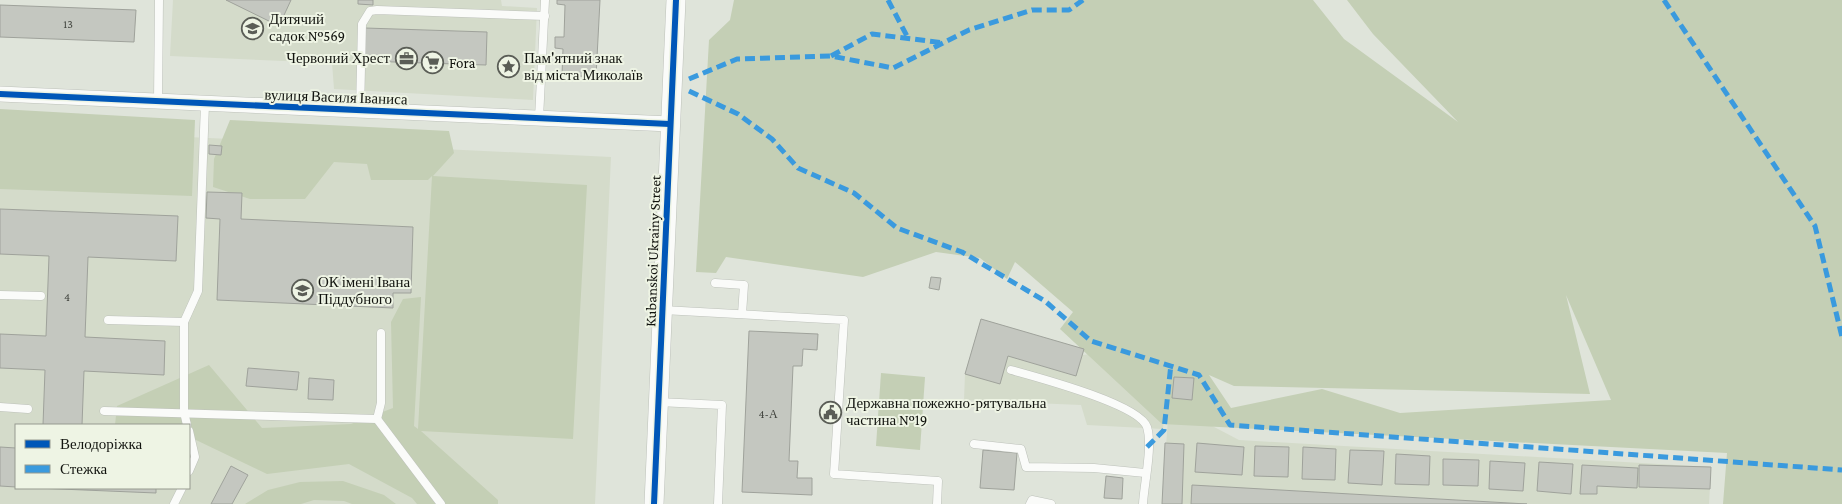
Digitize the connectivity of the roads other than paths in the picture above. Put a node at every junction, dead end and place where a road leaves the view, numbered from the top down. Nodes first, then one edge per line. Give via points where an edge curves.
1 (159, 0) edge
2 (545, 0) edge
3 (676, 0) edge
4 (544, 16) junction
5 (0, 94) edge
6 (158, 101) junction
7 (205, 104) junction
8 (360, 110) junction
9 (539, 118) junction
10 (670, 124) junction
11 (715, 283) dead end
12 (0, 295) edge
13 (41, 296) dead end
14 (663, 310) junction
15 (742, 314) junction
16 (108, 320) dead end
17 (184, 322) junction
18 (381, 333) dead end
19 (1011, 370) dead end
20 (658, 402) junction
21 (0, 407) edge
22 (28, 409) dead end
23 (104, 411) dead end
24 (184, 412) junction
25 (377, 419) junction
26 (188, 424) edge
27 (190, 435) edge
28 (974, 444) dead end
29 (190, 469) edge
30 (1145, 473) junction
31 (182, 489) edge
32 (174, 504) edge
33 (441, 504) edge
34 (654, 504) edge
35 (718, 504) edge
36 (937, 504) edge
37 (1030, 504) edge
38 (1051, 504) edge
39 (1143, 504) edge

1 - 6 lane
2 - 4 lane
3 - 10 street, Kubanskoi Ukrainy Street
4 - 8 lane via 370,12 362,24
4 - 9 lane
5 - 6 street, вулиця Василя Іваниса
6 - 7 street, вулиця Василя Іваниса
7 - 8 street, вулиця Василя Іваниса
7 - 17 lane via 198,291
8 - 9 street, вулиця Василя Іваниса
9 - 10 street, вулиця Василя Іваниса
10 - 14 street, Kubanskoi Ukrainy Street
11 - 15 lane via 744,284
12 - 13 lane
14 - 15 lane
14 - 20 street, Kubanskoi Ukrainy Street
15 - 36 lane via 844,320 834,474 938,481
16 - 17 lane
17 - 24 lane
18 - 25 lane via 381,402
19 - 30 lane via 1094,395 1142,418 1147,428
20 - 34 street, Kubanskoi Ukrainy Street
20 - 35 lane via 722,404
21 - 22 lane
23 - 24 lane
24 - 25 lane
24 - 26 lane
25 - 33 lane
27 - 29 lane via 195,457
28 - 30 lane via 1021,449 1026,467
30 - 39 lane
31 - 32 lane
37 - 38 lane via 1032,500

